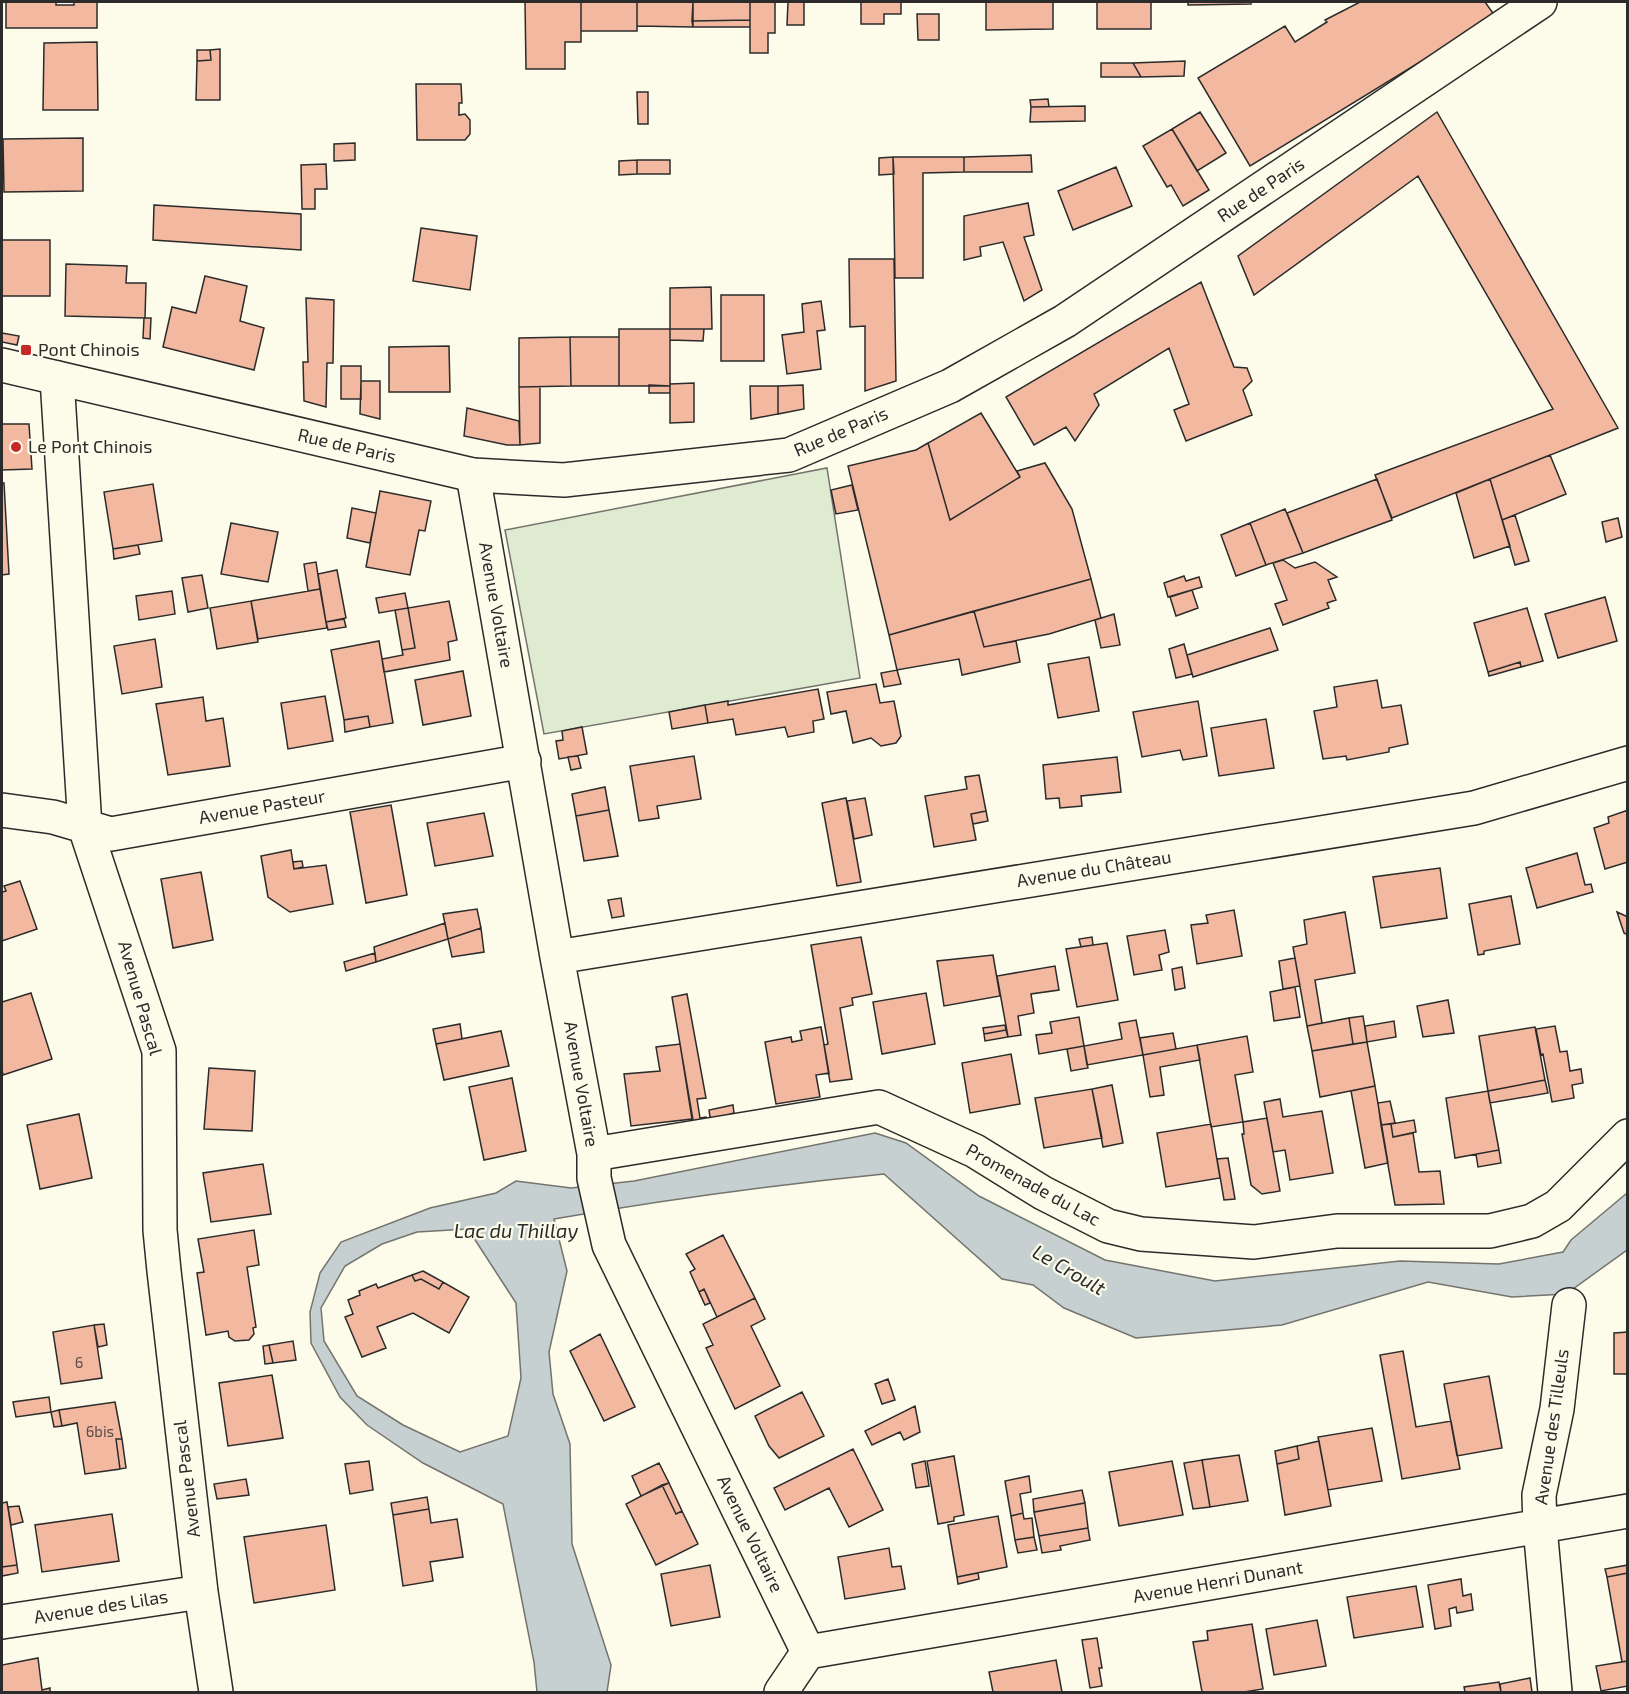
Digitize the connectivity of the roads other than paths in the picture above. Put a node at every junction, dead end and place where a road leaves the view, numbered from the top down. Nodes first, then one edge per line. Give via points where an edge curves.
1 (1540, 2) edge
2 (2, 365) edge
3 (57, 378) junction
4 (473, 476) junction
5 (524, 761) junction
6 (1628, 763) edge
7 (2, 810) edge
8 (85, 827) junction
9 (557, 957) junction
10 (1628, 1136) edge
11 (594, 1166) junction
12 (1569, 1305) dead end
13 (1628, 1511) edge
14 (1540, 1527) junction
15 (201, 1592) junction
16 (2, 1622) edge
17 (808, 1652) junction
18 (216, 1692) edge
19 (781, 1692) edge
20 (1555, 1692) edge

1 - 4 street, Rue de Paris via 1065,321 950,386 789,455 564,480
2 - 3 street, Rue de Paris
3 - 4 street, Rue de Paris
3 - 8 street, Avenue Pascal
4 - 5 street, Avenue Voltaire
5 - 8 street, Avenue Pasteur via 111,834
5 - 9 street, Avenue Voltaire
6 - 9 street, Avenue du Château via 1474,808
7 - 8 street, Avenue Pasteur via 53,817
8 - 15 street, Avenue Pascal via 159,1051 161,1241
9 - 11 street, Avenue Voltaire
10 - 11 street, Promenade du Lac via 1558,1206 1532,1221 1490,1231 1337,1231 1254,1242 1141,1234 1108,1226 1043,1193 975,1151 879,1107
11 - 17 street, Avenue Voltaire via 609,1245
12 - 14 street, Avenue des Tilleuls via 1557,1408 1539,1495
13 - 14 street, Avenue Henri Dunant
14 - 17 street, Avenue Henri Dunant
14 - 20 street, Avenue des Tilleuls
15 - 16 street, Avenue des Lilas
15 - 18 street, Avenue Pascal
17 - 19 street

